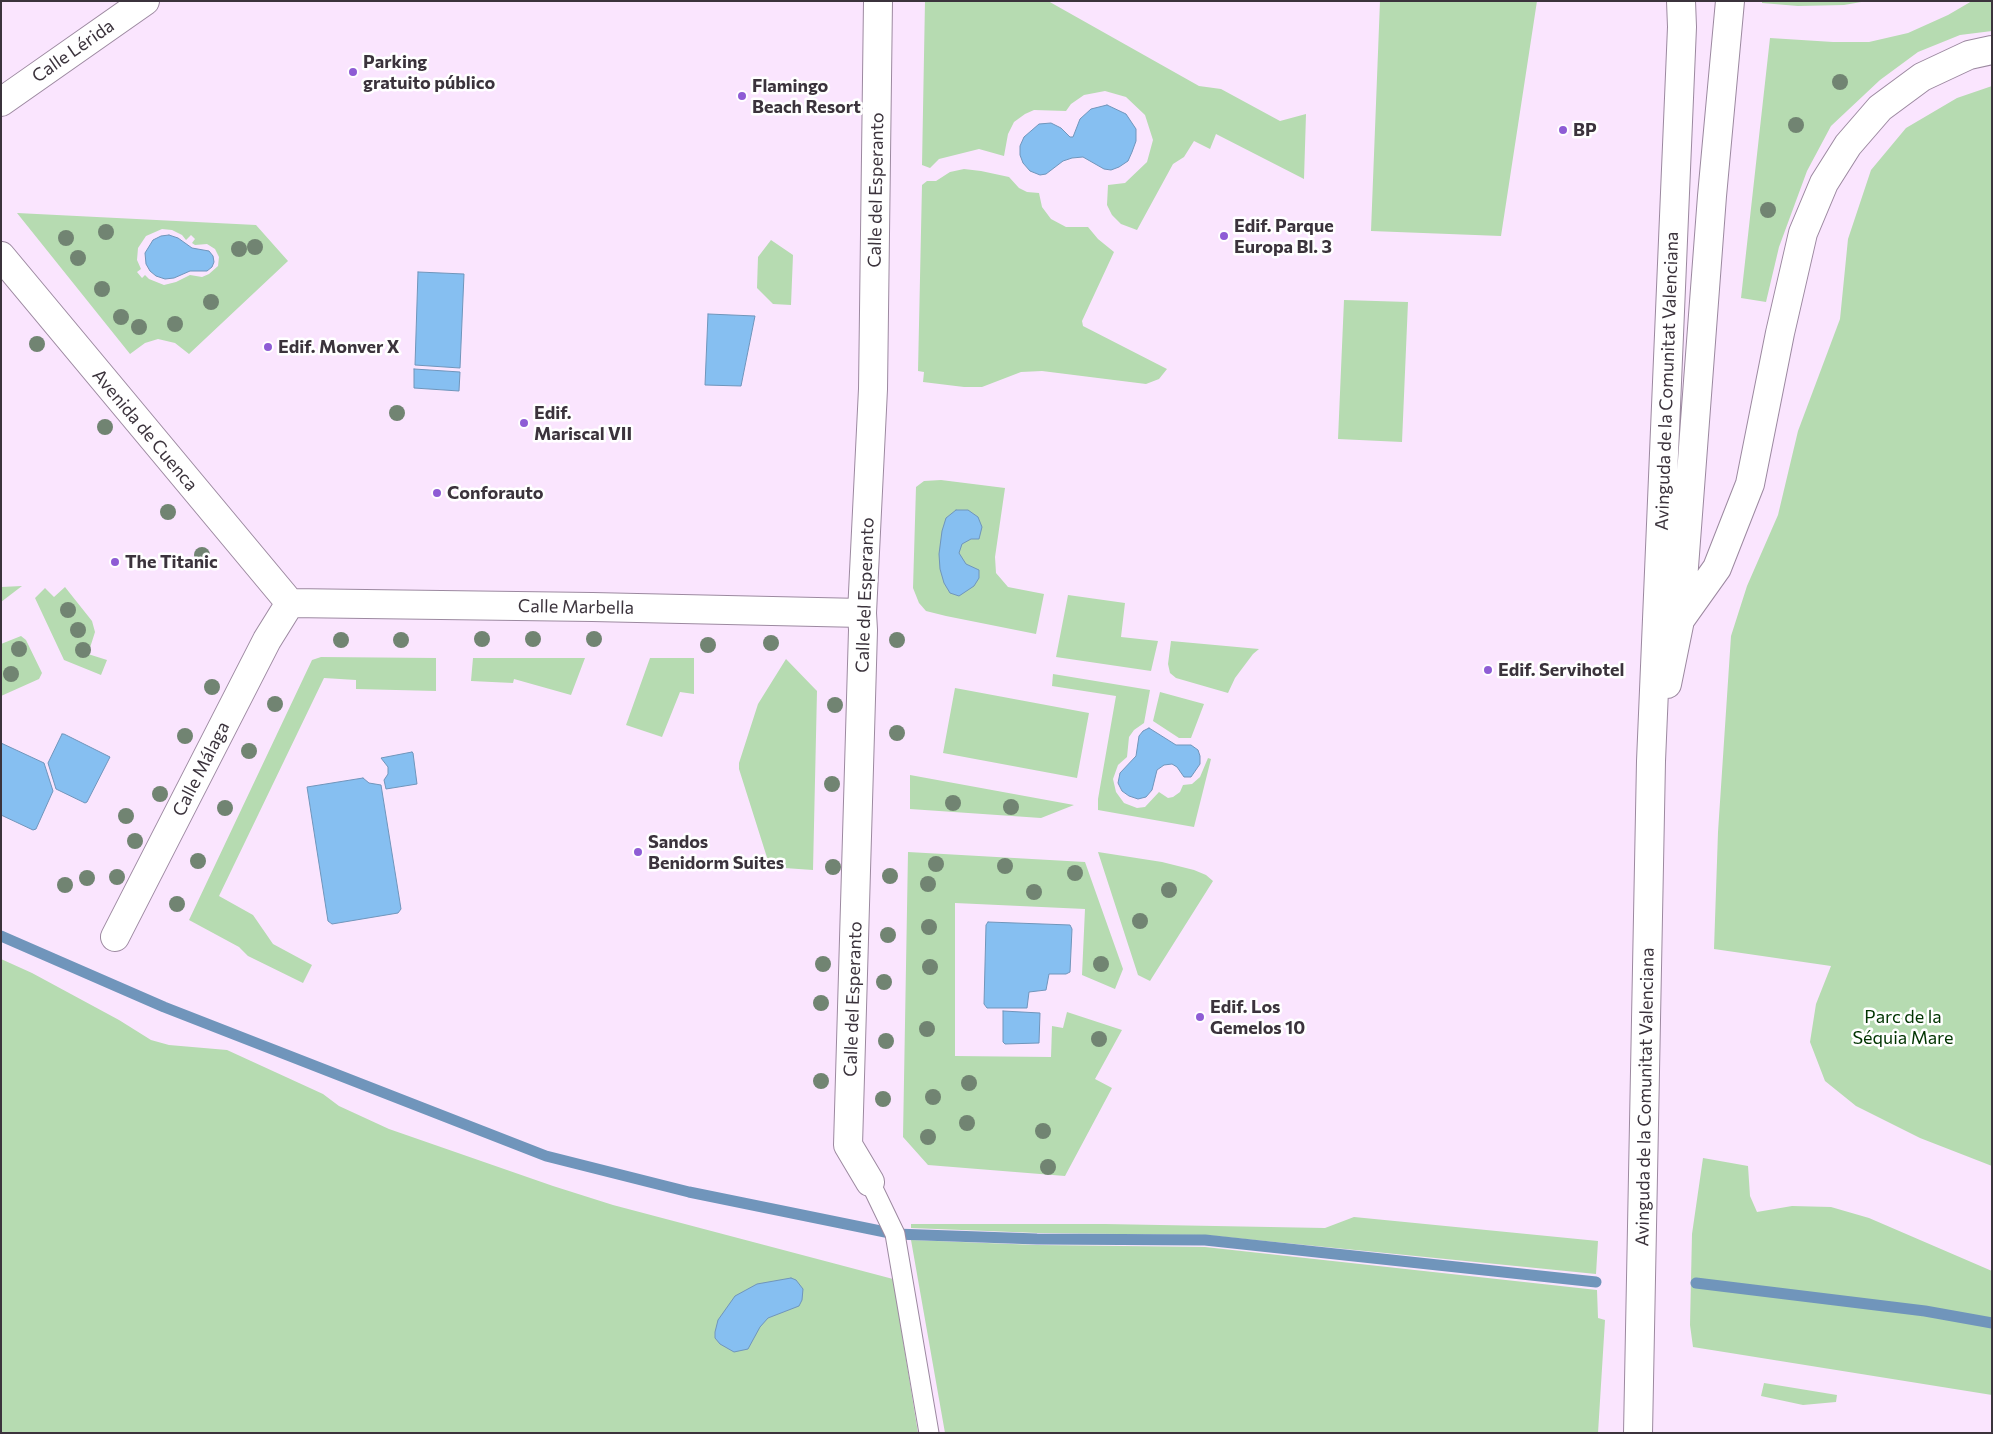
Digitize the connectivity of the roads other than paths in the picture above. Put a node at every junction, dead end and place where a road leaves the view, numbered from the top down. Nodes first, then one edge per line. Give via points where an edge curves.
1 (145, 1) edge
2 (878, 1) edge
3 (1681, 1) edge
4 (1730, 1) edge
5 (1992, 50) edge
6 (1, 102) edge
7 (1, 256) edge
8 (290, 604) junction
9 (862, 613) junction
10 (1680, 620) junction
11 (1651, 761) junction
12 (115, 937) dead end
13 (870, 1182) joint
14 (929, 1433) edge
15 (1638, 1433) edge

1 - 6 main road, Calle Lérida
2 - 9 main road, Calle del Esperanto via 873,390
3 - 11 main road, Avinguda de la Comunitat Valenciana
4 - 10 main road, Avinguda de la Comunitat Valenciana
5 - 10 main road, Avinguda de la Comunitat Valenciana via 1969,55 1922,77 1880,108 1848,145 1824,183 1803,233 1750,484 1717,568
7 - 8 main road, Avenida de Cuenca
8 - 9 main road, Calle Marbella via 592,606
8 - 12 main road, Calle Málaga via 267,640
9 - 13 main road, Calle del Esperanto via 848,1145
10 - 11 main road, Avinguda de la Comunitat Valenciana
11 - 15 main road, Avinguda de la Comunitat Valenciana
13 - 14 lane via 895,1234

